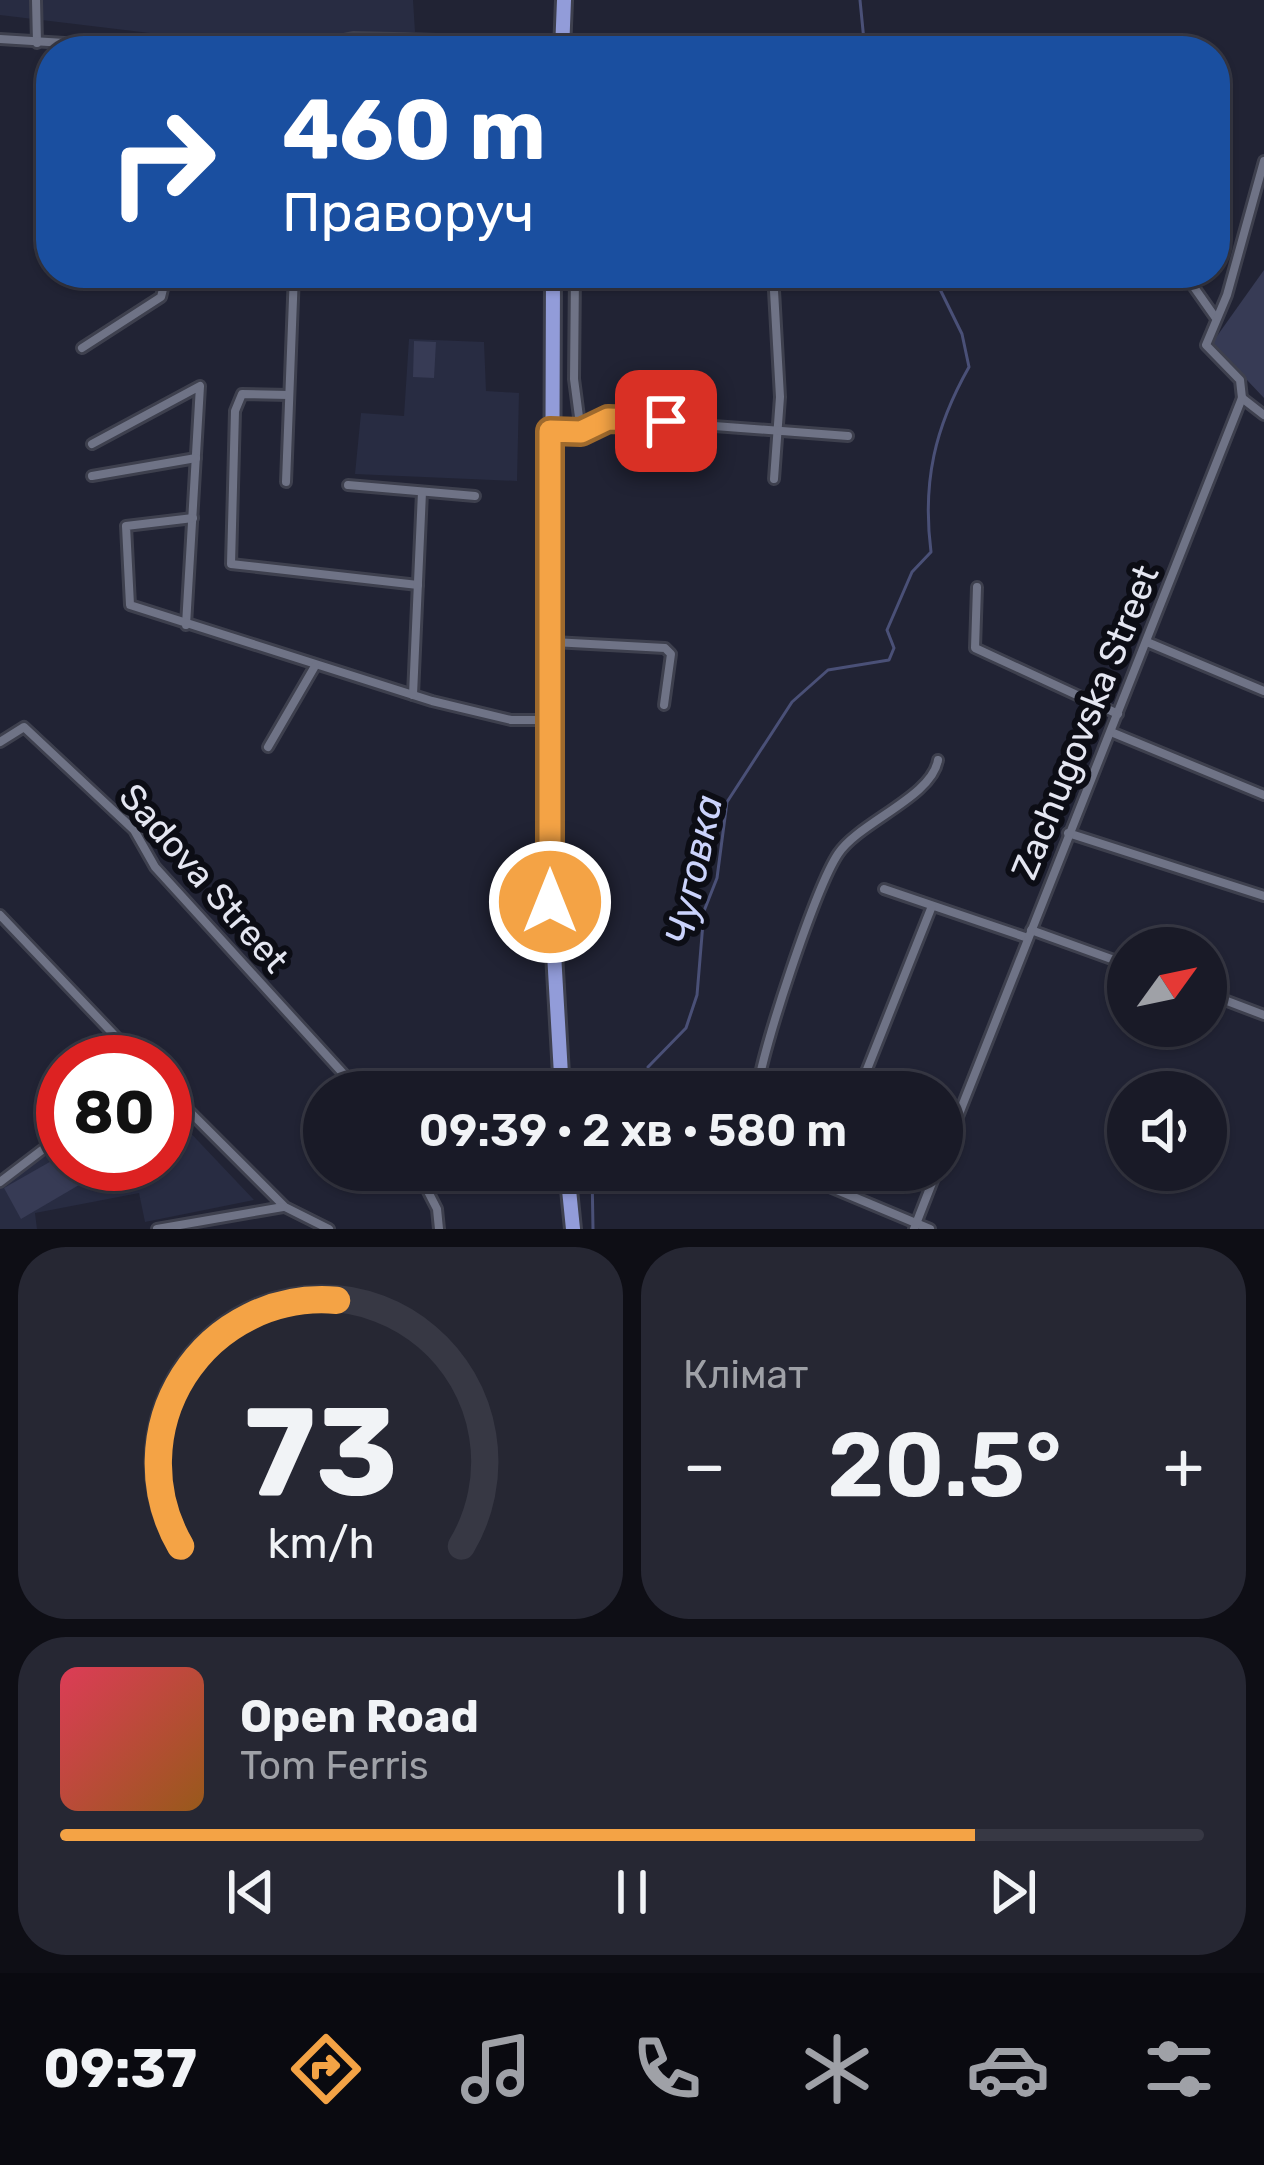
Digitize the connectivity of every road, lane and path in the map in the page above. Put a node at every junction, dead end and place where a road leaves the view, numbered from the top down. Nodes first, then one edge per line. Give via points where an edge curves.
1 (36, 0) edge
2 (564, 0) edge
3 (37, 36) edge
4 (562, 36) edge
5 (0, 39) edge
6 (36, 43) edge
7 (1264, 161) edge
8 (1230, 273) edge
9 (163, 288) edge
10 (293, 288) edge
11 (554, 288) edge
12 (575, 288) edge
13 (773, 288) edge
14 (1194, 288) edge
15 (1225, 288) edge
16 (1216, 319) junction
17 (82, 349) dead end
18 (289, 395) junction
19 (1242, 398) junction
20 (1264, 415) edge
21 (778, 430) junction
22 (550, 431) junction
23 (581, 432) junction
24 (848, 436) dead end
25 (92, 444) dead end
26 (196, 458) junction
27 (92, 476) dead end
28 (774, 479) dead end
29 (286, 482) dead end
30 (348, 485) dead end
31 (422, 492) junction
32 (475, 496) dead end
33 (193, 518) junction
34 (418, 585) junction
35 (977, 587) dead end
36 (187, 625) junction
37 (550, 641) junction
38 (1147, 642) junction
39 (315, 666) junction
40 (1264, 691) edge
41 (413, 695) junction
42 (664, 704) dead end
43 (1118, 714) junction
44 (549, 720) junction
45 (1111, 732) junction
46 (0, 742) edge
47 (268, 747) dead end
48 (938, 760) dead end
49 (1264, 795) edge
50 (1068, 833) junction
51 (884, 889) dead end
52 (1264, 896) edge
53 (932, 906) junction
54 (0, 915) edge
55 (1029, 934) junction
56 (1107, 958) edge
57 (1227, 1002) edge
58 (1264, 1015) edge
59 (114, 1035) edge
60 (341, 1071) edge
61 (561, 1071) edge
62 (763, 1071) edge
63 (866, 1071) edge
64 (963, 1103) edge
65 (192, 1114) edge
66 (36, 1155) edge
67 (0, 1182) edge
68 (428, 1191) edge
69 (569, 1191) edge
70 (838, 1191) edge
71 (929, 1191) edge
72 (285, 1207) junction
73 (915, 1226) edge
74 (157, 1229) edge
75 (329, 1229) edge
76 (439, 1229) edge
77 (573, 1229) edge
78 (930, 1229) edge

1 - 3 street
2 - 4 highway
5 - 6 street
7 - 8 street
9 - 17 street
10 - 18 street
11 - 22 highway
12 - 23 street
13 - 21 street
14 - 16 street
15 - 16 street
16 - 19 street via 1208,351 1240,380
18 - 29 street
18 - 34 street via 242,394 235,411 231,564
19 - 20 street
19 - 38 street, Zachugovska Street
21 - 23 street via 621,418
21 - 24 street
21 - 28 street
22 - 23 street
22 - 37 highway
25 - 26 street via 200,386
26 - 27 street
26 - 33 street
30 - 31 street
31 - 32 street
31 - 34 street
33 - 36 street
33 - 36 street via 126,526 130,605
34 - 41 street
35 - 43 street via 975,648
36 - 39 street
37 - 42 street via 665,648 671,654
37 - 44 highway
38 - 40 street
38 - 43 street, Zachugovska Street
39 - 41 street
39 - 47 street
41 - 44 street
43 - 45 street, Zachugovska Street
44 - 61 highway
45 - 49 street
45 - 50 street, Zachugovska Street
46 - 60 street, Sadova Street via 24,727 134,830 155,867
48 - 62 street via 929,779 836,857
50 - 52 street
50 - 55 street, Zachugovska Street
51 - 53 street
53 - 55 street
53 - 63 street
54 - 59 street
55 - 56 street
55 - 64 street, Zachugovska Street
57 - 58 street
65 - 72 street
66 - 67 street
68 - 76 street
69 - 77 highway
70 - 73 street
71 - 73 street
72 - 74 street
72 - 75 street
73 - 78 street

